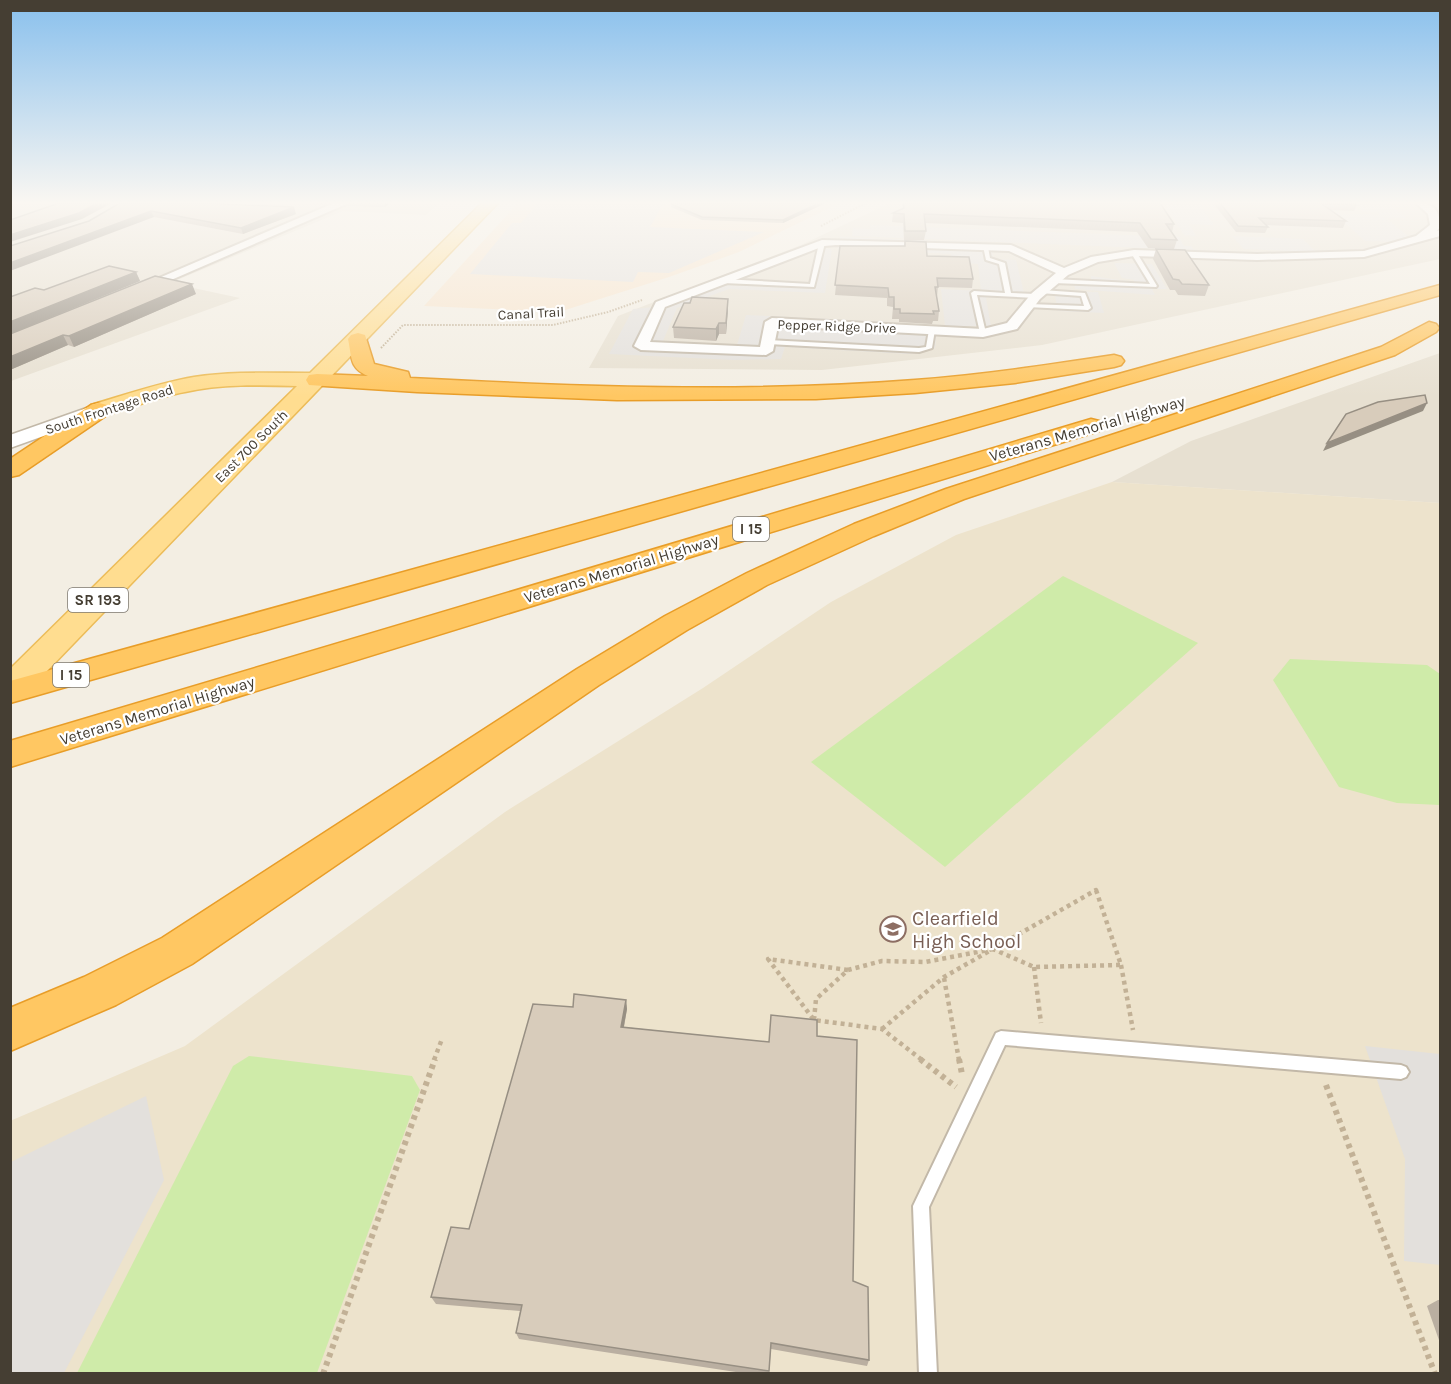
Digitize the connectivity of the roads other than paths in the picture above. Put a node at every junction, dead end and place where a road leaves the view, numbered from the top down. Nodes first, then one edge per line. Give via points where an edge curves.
1 (191, 268) edge
2 (428, 268) edge
3 (758, 268) edge
4 (816, 268) edge
5 (1003, 268) edge
6 (1043, 268) edge
7 (1078, 268) edge
8 (1143, 268) edge
9 (1059, 277) junction
10 (723, 281) junction
11 (1434, 292) edge
12 (1008, 295) junction
13 (121, 296) edge
14 (1036, 298) junction
15 (1435, 326) edge
16 (932, 330) junction
17 (983, 333) junction
18 (358, 339) junction
19 (768, 342) junction
20 (317, 380) junction
21 (557, 390) junction
22 (99, 410) junction
23 (10, 442) edge
24 (10, 470) edge
25 (10, 691) edge
26 (10, 754) edge
27 (10, 1030) edge
28 (1401, 1072) dead end
29 (928, 1374) edge

1 - 13 street
2 - 18 main road, East 700 South / SR 193
3 - 10 street, Pepper Ridge Drive
4 - 10 lane via 812,286
5 - 12 lane
6 - 9 street, Pepper Ridge Drive
7 - 9 street, Pepper Ridge Drive
8 - 9 lane via 1155,286
9 - 14 street, Pepper Ridge Drive
10 - 19 street, Pepper Ridge Drive via 660,305 641,346 766,351
11 - 21 highway via 1199,346 981,382 759,395
11 - 25 highway, I 15
12 - 14 lane
12 - 17 lane via 974,293
14 - 14 lane via 1088,308 1083,294
14 - 17 street, Pepper Ridge Drive via 1012,326
15 - 26 highway, Veterans Memorial Highway / I 15 via 1003,452
15 - 27 highway via 1388,351 923,506 757,579 588,677 177,951
16 - 17 street, Pepper Ridge Drive
16 - 19 lane via 929,348 919,350
16 - 19 street, Pepper Ridge Drive via 772,322
18 - 20 main road, East 700 South / SR 193
18 - 21 highway via 362,364 378,373
20 - 21 highway
20 - 22 main road, South Frontage Road via 256,378 196,384
20 - 25 main road, East 700 South / SR 193
22 - 23 street, South Frontage Road
22 - 24 highway
28 - 29 lane via 1001,1038 921,1206

